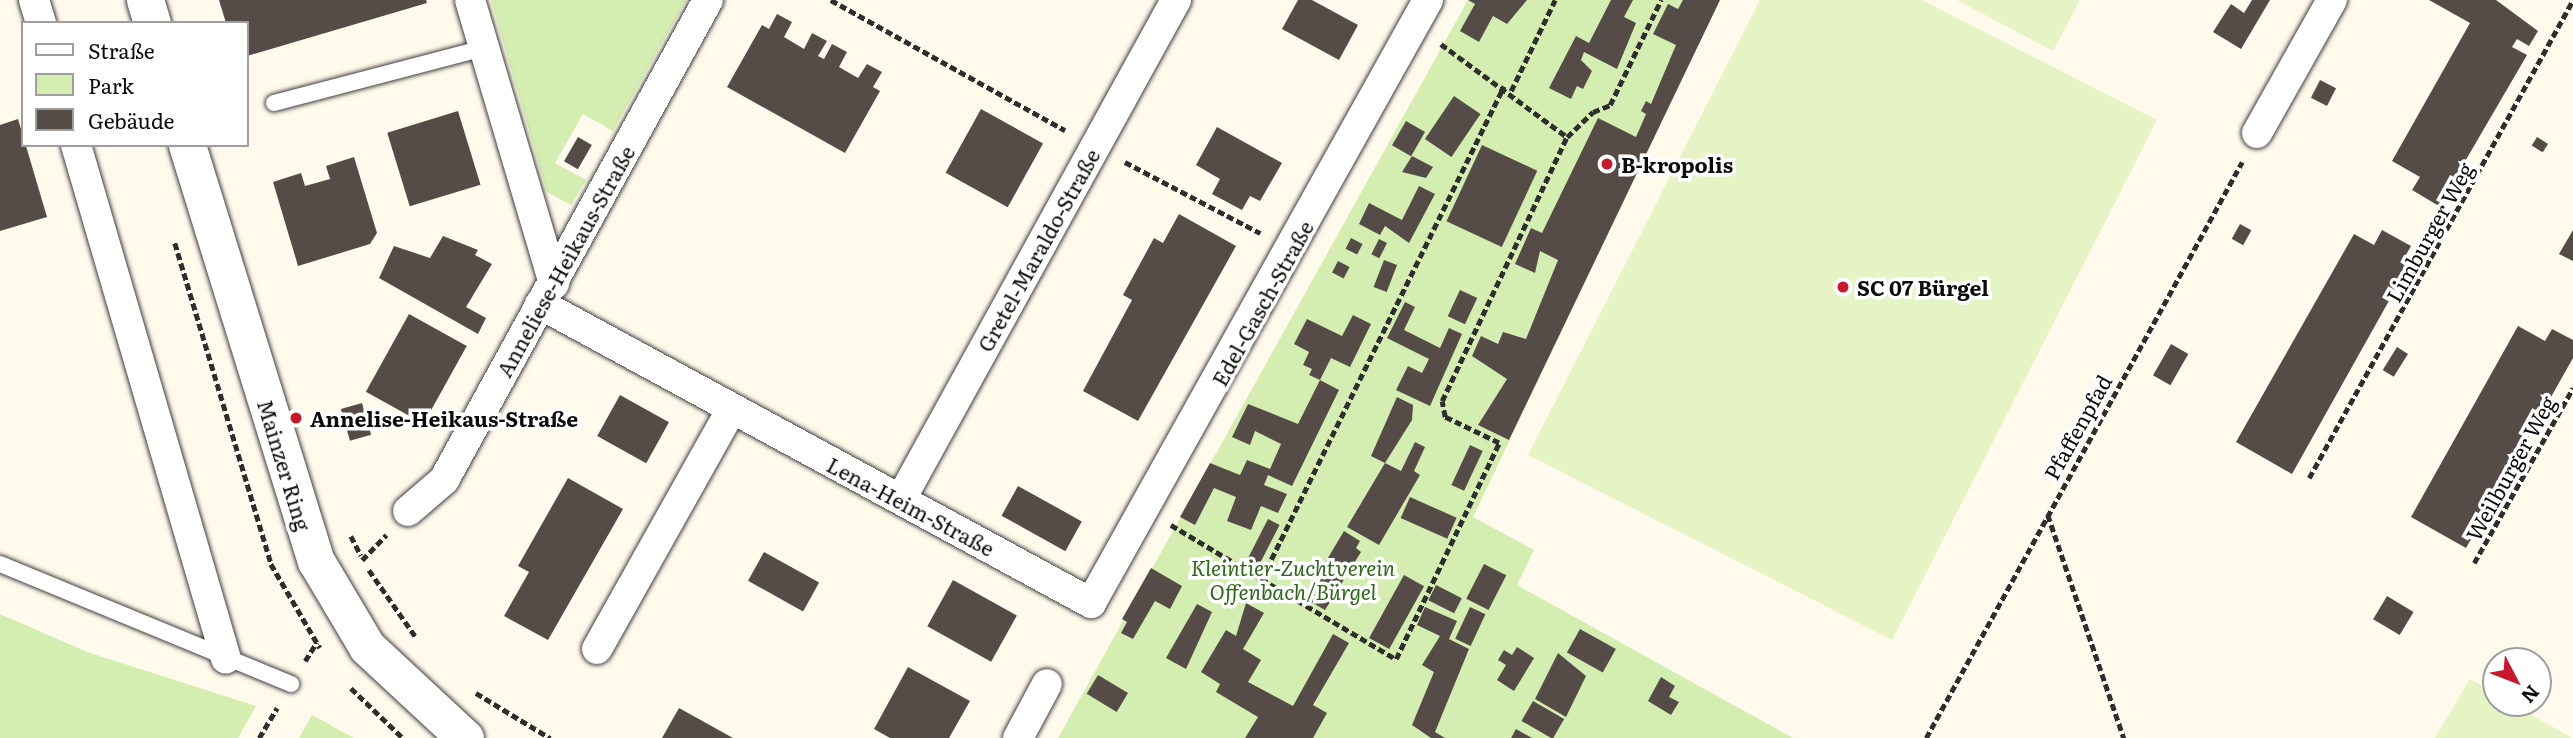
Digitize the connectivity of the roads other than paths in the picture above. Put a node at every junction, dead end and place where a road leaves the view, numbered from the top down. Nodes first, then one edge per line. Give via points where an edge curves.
1 (34, 0) edge
2 (145, 0) edge
3 (470, 0) edge
4 (708, 0) edge
5 (1176, 0) edge
6 (1429, 0) edge
7 (2332, 0) edge
8 (40, 21) edge
9 (151, 21) edge
10 (483, 48) junction
11 (274, 103) dead end
12 (2258, 133) road end
13 (77, 147) edge
14 (188, 147) edge
15 (547, 294) junction
16 (730, 412) junction
17 (901, 499) junction
18 (408, 511) dead end
19 (0, 564) edge
20 (1091, 603) joint
21 (597, 649) dead end
22 (226, 659) junction
23 (291, 684) dead end
24 (1047, 684) dead end
25 (465, 738) edge
26 (1018, 738) edge

1 - 8 street
2 - 9 street
3 - 10 street
4 - 15 street, Anneliese-Heikaus-Straße
5 - 17 street, Gretel-Maraldo-Straße
6 - 20 street, Edel-Gasch-Straße
7 - 12 street
10 - 11 lane
10 - 15 street
13 - 22 street
14 - 25 street, Mainzer Ring via 317,561 367,647
15 - 16 street, Lena-Heim-Straße
15 - 18 street, Anneliese-Heikaus-Straße via 444,480
16 - 17 street, Lena-Heim-Straße
16 - 21 street
17 - 20 street, Lena-Heim-Straße
19 - 22 lane
22 - 23 lane
24 - 26 street

